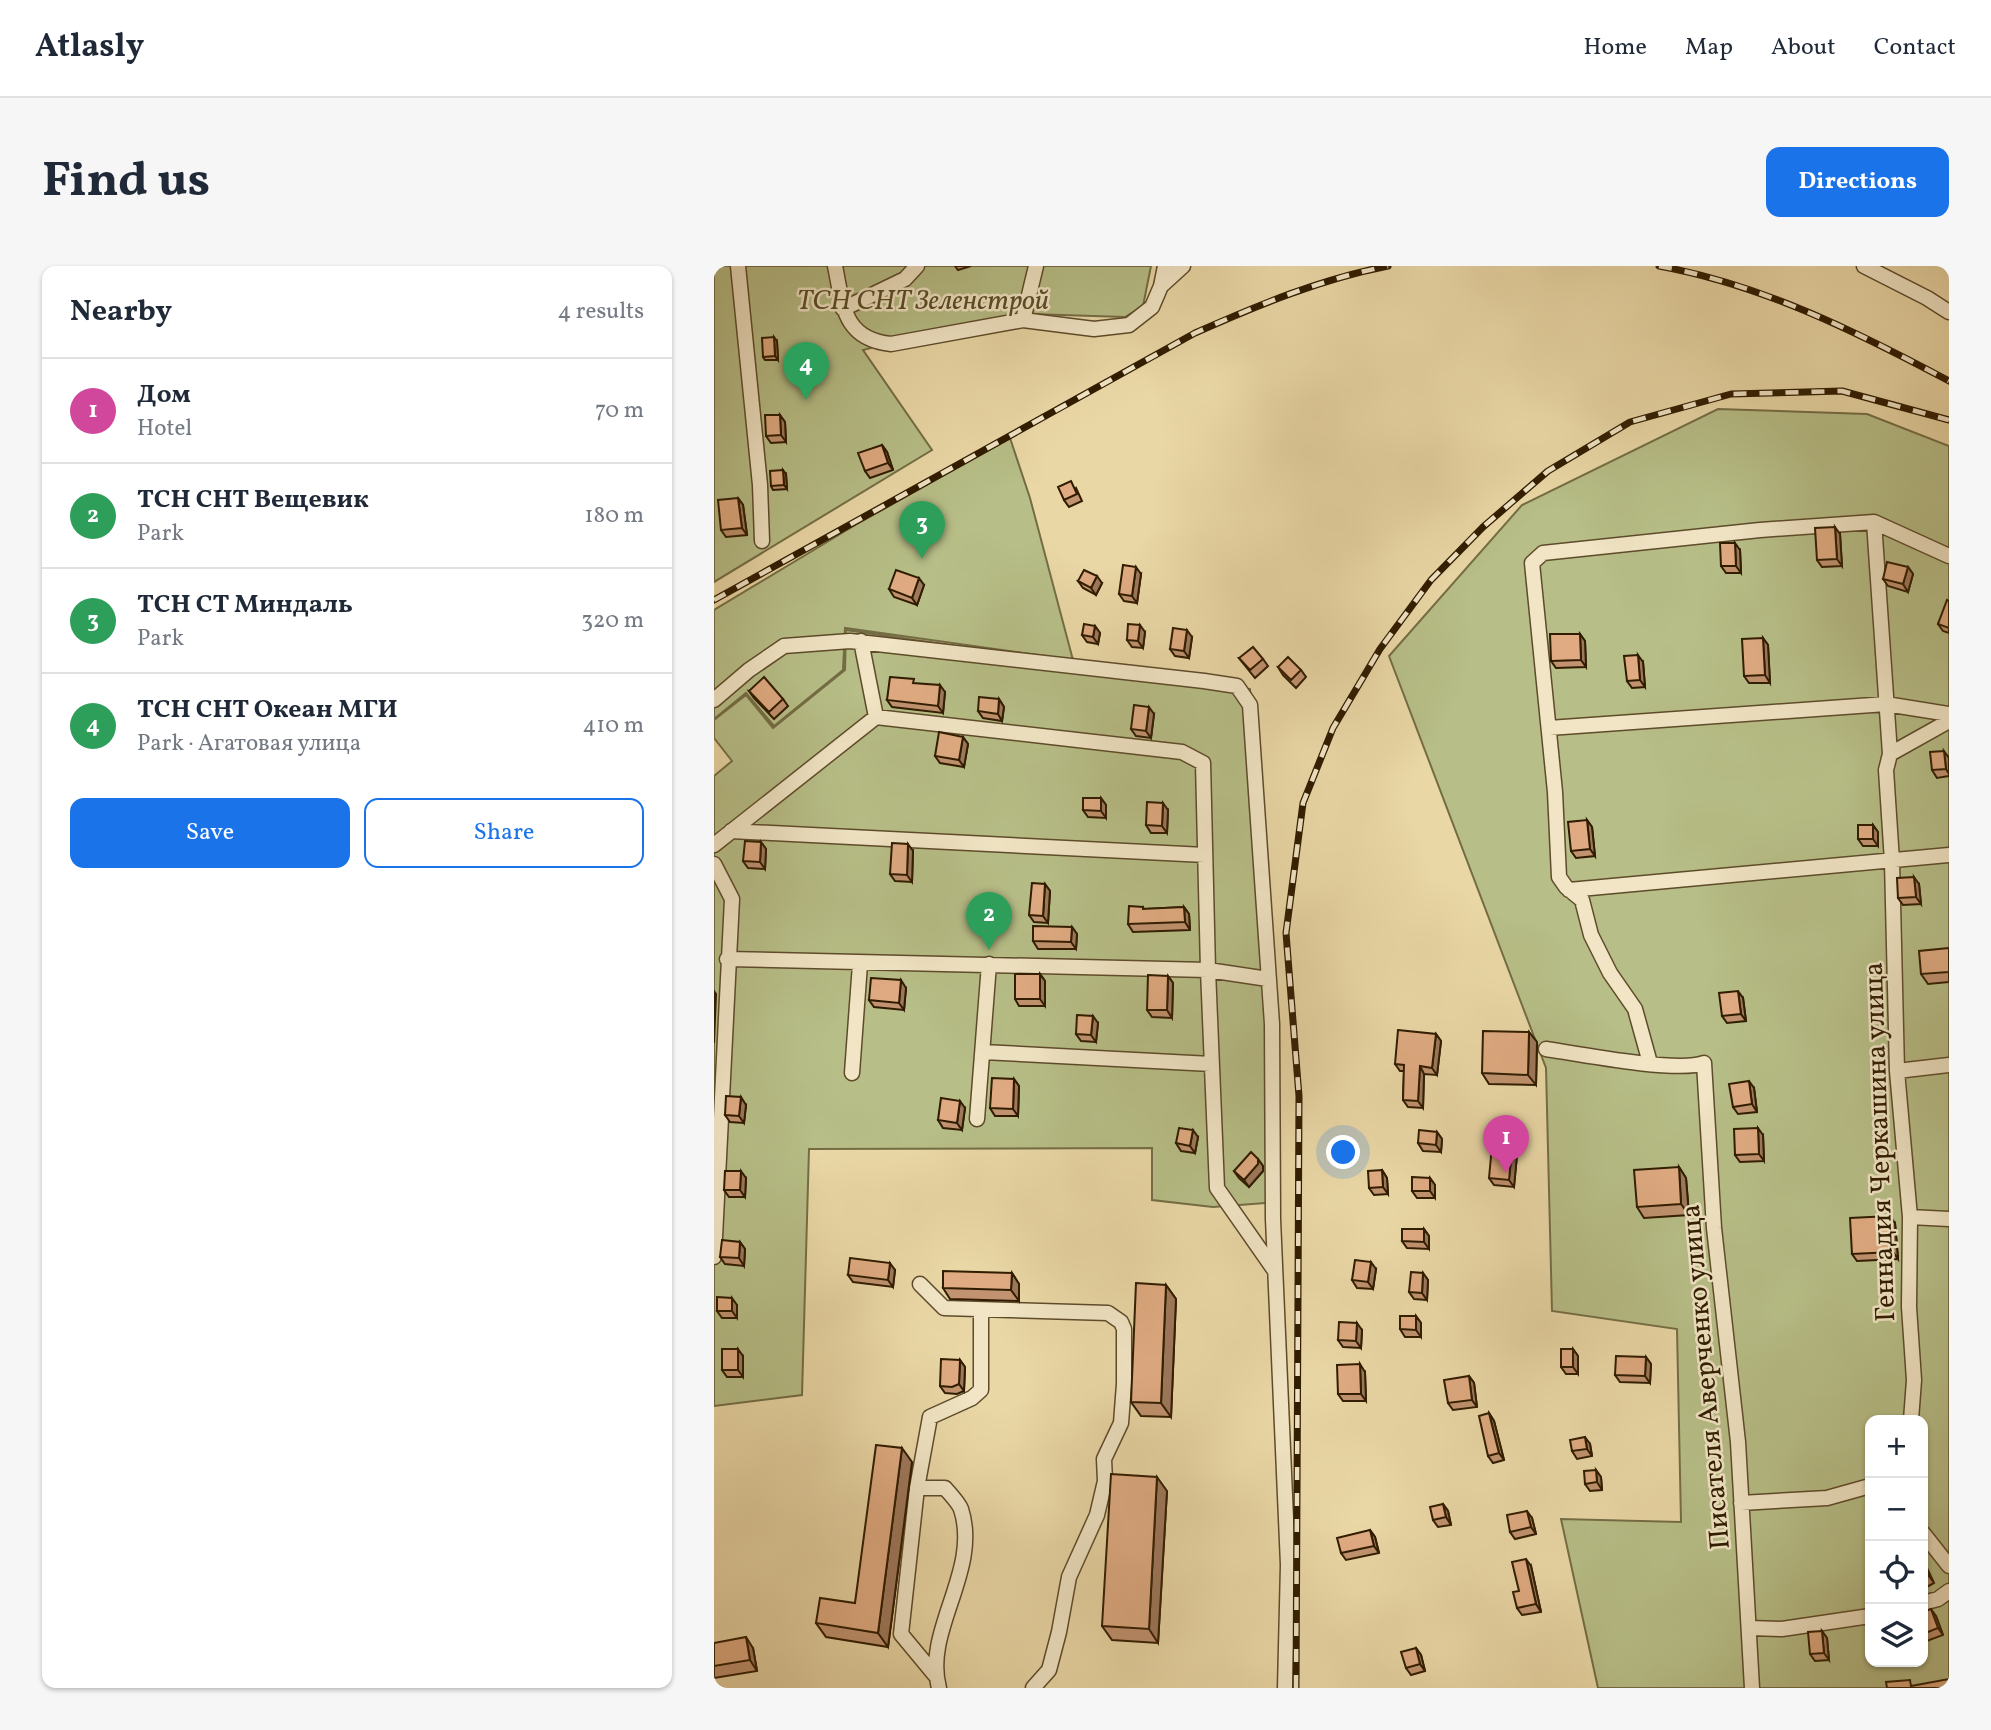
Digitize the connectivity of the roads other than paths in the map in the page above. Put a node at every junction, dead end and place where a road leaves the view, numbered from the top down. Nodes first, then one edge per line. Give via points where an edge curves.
1 (738, 266) edge
2 (835, 266) edge
3 (917, 266) edge
4 (1036, 266) edge
5 (1165, 266) edge
6 (1183, 266) edge
7 (1864, 266) edge
8 (1161, 286) junction
9 (843, 309) junction
10 (1949, 312) edge
11 (1023, 320) junction
12 (1874, 522) junction
13 (762, 541) dead end
14 (1949, 556) edge
15 (861, 641) junction
16 (714, 700) edge
17 (1885, 704) junction
18 (1949, 714) edge
19 (876, 717) junction
20 (1949, 721) edge
21 (1549, 728) junction
22 (1890, 754) junction
23 (731, 831) junction
24 (714, 845) edge
25 (1205, 855) junction
26 (1949, 855) edge
27 (1892, 861) junction
28 (714, 864) edge
29 (1569, 890) junction
30 (727, 959) junction
31 (860, 964) junction
32 (989, 964) junction
33 (1208, 970) junction
34 (1268, 979) junction
35 (1546, 1049) dead end
36 (983, 1052) junction
37 (1650, 1063) junction
38 (1211, 1064) junction
39 (1949, 1065) edge
40 (1897, 1071) junction
41 (852, 1073) dead end
42 (976, 1119) dead end
43 (1910, 1217) junction
44 (1949, 1219) edge
45 (714, 1257) edge
46 (1275, 1271) junction
47 (920, 1284) dead end
48 (981, 1311) junction
49 (1911, 1415) edge
50 (1865, 1487) edge
51 (918, 1488) junction
52 (1741, 1503) junction
53 (1928, 1539) edge
54 (1949, 1566) edge
55 (1949, 1591) edge
56 (1928, 1603) edge
57 (1865, 1617) edge
58 (1750, 1628) junction
59 (937, 1682) edge
60 (1033, 1688) edge
61 (1285, 1688) edge
62 (1752, 1688) edge

1 - 13 street
2 - 9 street
3 - 9 street via 905,279
4 - 11 street
5 - 8 street
6 - 8 street
7 - 10 street
8 - 11 street via 1152,307 1129,325 1094,329
9 - 11 street via 872,342 891,344
12 - 14 street
12 - 17 street, Геннадия Черкашина улица
12 - 21 street via 1543,553 1532,564
15 - 16 street via 784,646
15 - 19 street
15 - 34 street via 1237,686 1250,705
17 - 18 street
17 - 21 street
17 - 22 street, Геннадия Черкашина улица
19 - 23 street
19 - 25 street via 1182,752 1203,764
20 - 22 street
21 - 29 street via 1559,877
22 - 27 street, Геннадия Черкашина улица via 1886,771
23 - 24 street
23 - 25 street
25 - 33 street
26 - 27 street
27 - 29 street
27 - 40 street, Геннадия Черкашина улица
28 - 30 street via 732,899
29 - 37 street via 1582,900 1591,935 1635,1009
30 - 31 street
30 - 45 street
31 - 32 street
31 - 41 street
32 - 33 street
32 - 36 street
33 - 34 street
33 - 38 street
34 - 46 street
35 - 37 street
36 - 38 street
36 - 42 street
37 - 52 street, Писателя Аверченко улица via 1703,1063
38 - 46 street via 1217,1188
39 - 40 street
40 - 43 street, Геннадия Черкашина улица
43 - 44 street
43 - 49 street, Геннадия Черкашина улица
46 - 61 street via 1288,1566
47 - 48 street via 944,1308
48 - 51 street via 981,1390 930,1417
48 - 60 street via 1108,1313 1124,1329 1121,1423 1104,1459 1105,1481 1097,1516 1069,1577 1049,1670
50 - 52 street via 1827,1498
51 - 59 street via 901,1634
51 - 59 street via 945,1488 960,1507 966,1537 958,1586 939,1644
52 - 58 street, Писателя Аверченко улица
53 - 54 street
55 - 56 street
57 - 58 street via 1782,1629
58 - 62 street, Писателя Аверченко улица

